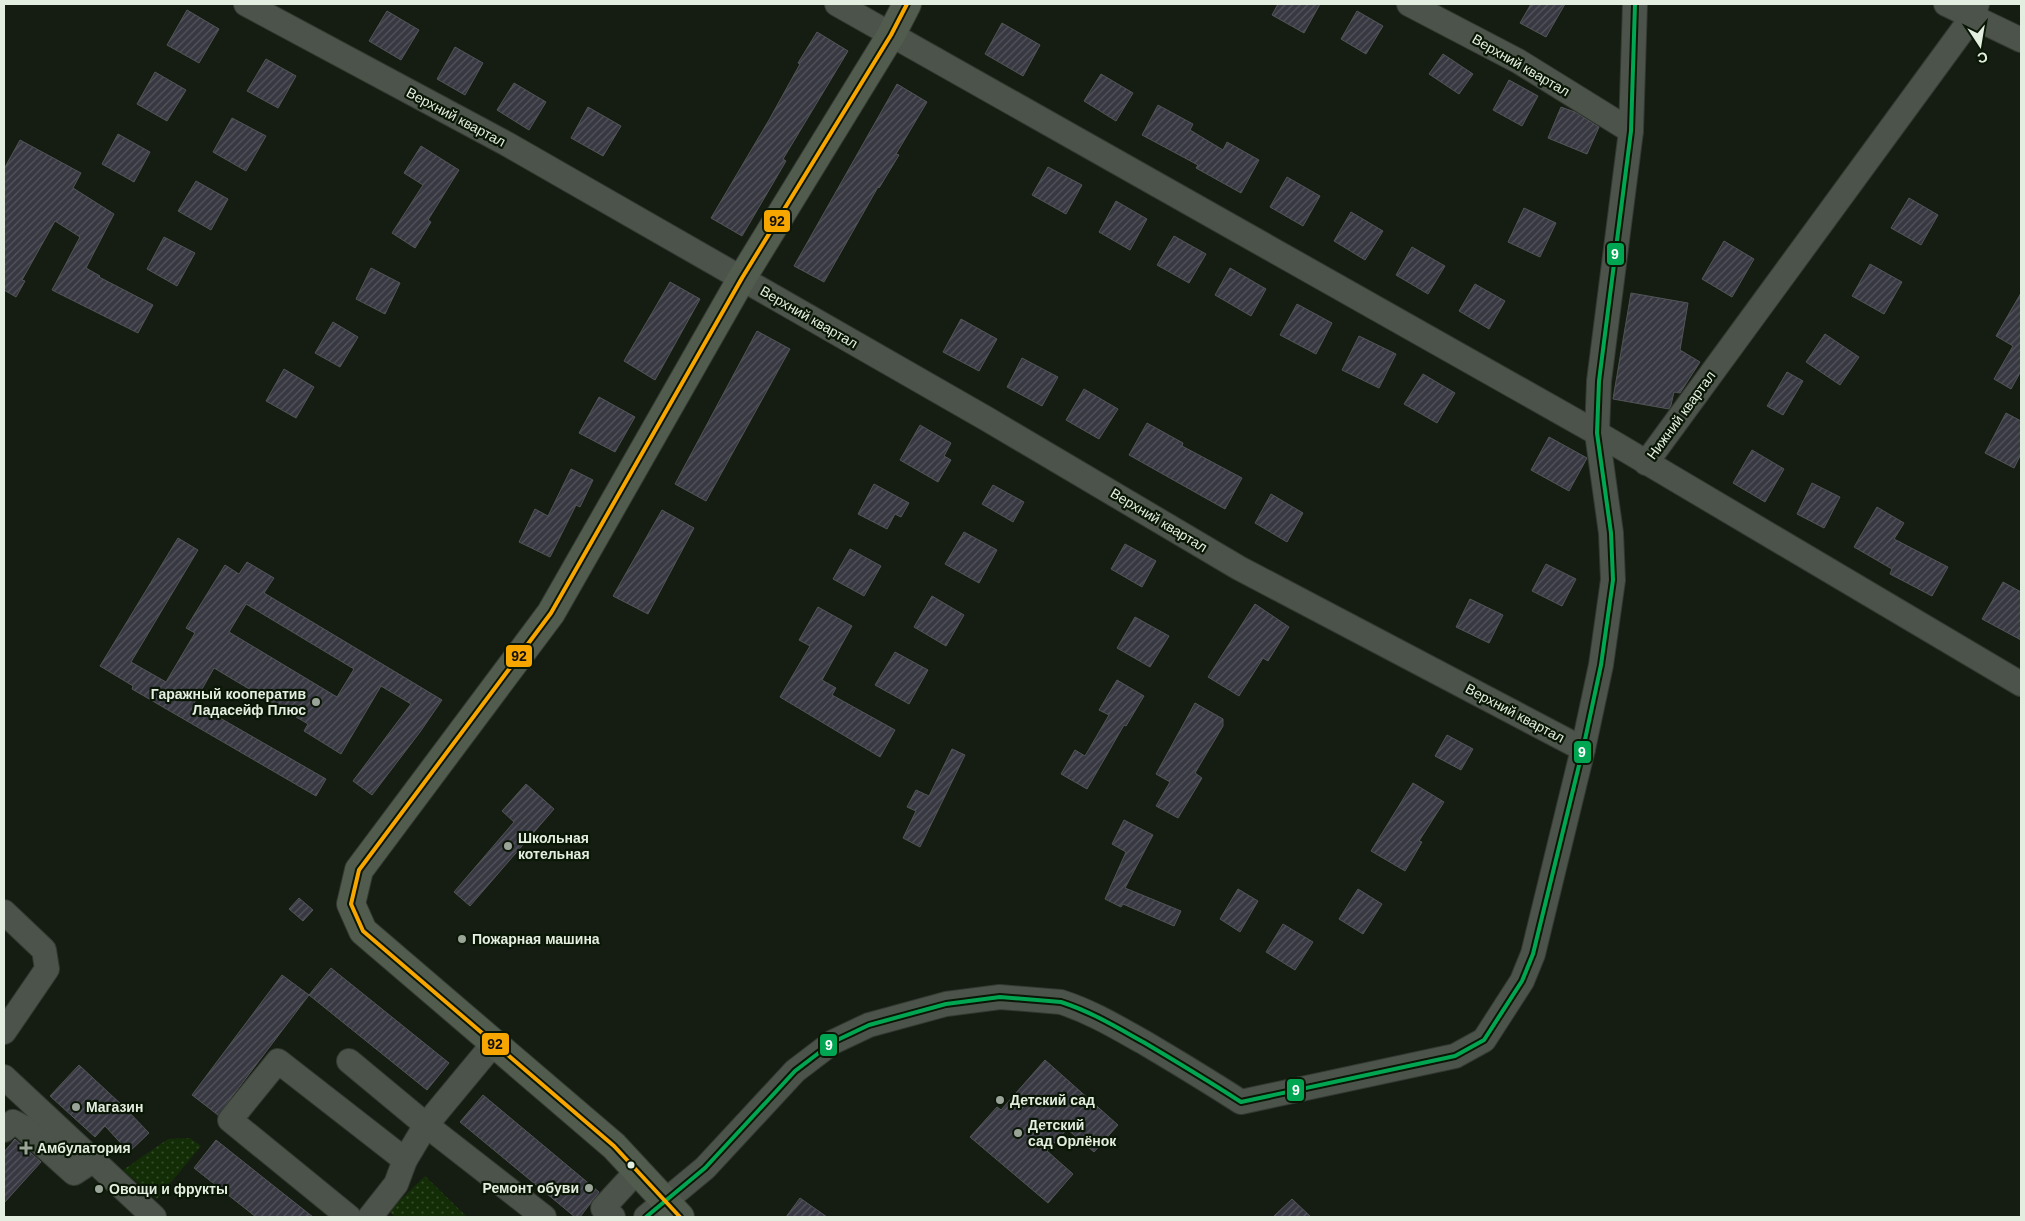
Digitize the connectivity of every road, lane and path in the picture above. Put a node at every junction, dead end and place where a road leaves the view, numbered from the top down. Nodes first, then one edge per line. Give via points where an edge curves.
1 (246, 4) edge
2 (837, 4) edge
3 (908, 4) edge
4 (1409, 4) edge
5 (1635, 4) edge
6 (1946, 4) edge
7 (1975, 10) edge
8 (890, 35) junction
9 (2021, 40) edge
10 (1631, 131) junction
11 (742, 278) junction
12 (1597, 433) junction
13 (1646, 463) junction
14 (2021, 684) edge
15 (1583, 749) junction
16 (4, 912) edge
17 (4, 1032) edge
18 (494, 1043) junction
19 (348, 1061) dead end
20 (4, 1077) edge
21 (426, 1125) junction
22 (4, 1130) edge
23 (94, 1160) junction
24 (405, 1160) junction
25 (662, 1205) edge
26 (154, 1217) edge
27 (348, 1217) edge
28 (370, 1217) edge
29 (544, 1217) edge
30 (613, 1217) edge

1 - 11 street, Верхний квартал via 506,144
2 - 8 street
3 - 8 main road
4 - 10 street, Верхний квартал via 1518,61
5 - 10 street
6 - 7 street
7 - 9 street
7 - 13 street, Нижний квартал
8 - 11 main road
8 - 12 street
10 - 12 street via 1600,381
11 - 15 street, Верхний квартал via 1239,568
11 - 18 main road via 551,613 359,870 351,904 363,931
12 - 13 street
12 - 15 street via 1611,534 1613,580 1601,665
13 - 14 street, Нижний квартал
15 - 25 street via 1533,954 1522,981 1484,1040 1455,1056 1241,1102 1096,1015 1062,1002 1000,997 946,1004 869,1025 833,1042 795,1071 722,1150
16 - 17 street via 44,950 47,969
18 - 21 street
18 - 25 main road via 614,1146
19 - 21 street
20 - 23 street
21 - 24 street
21 - 29 street
22 - 23 street via 12,1122 23,1127 74,1173
23 - 26 street
24 - 27 street via 278,1060 230,1120
24 - 28 street via 396,1184
25 - 30 street via 603,1208

